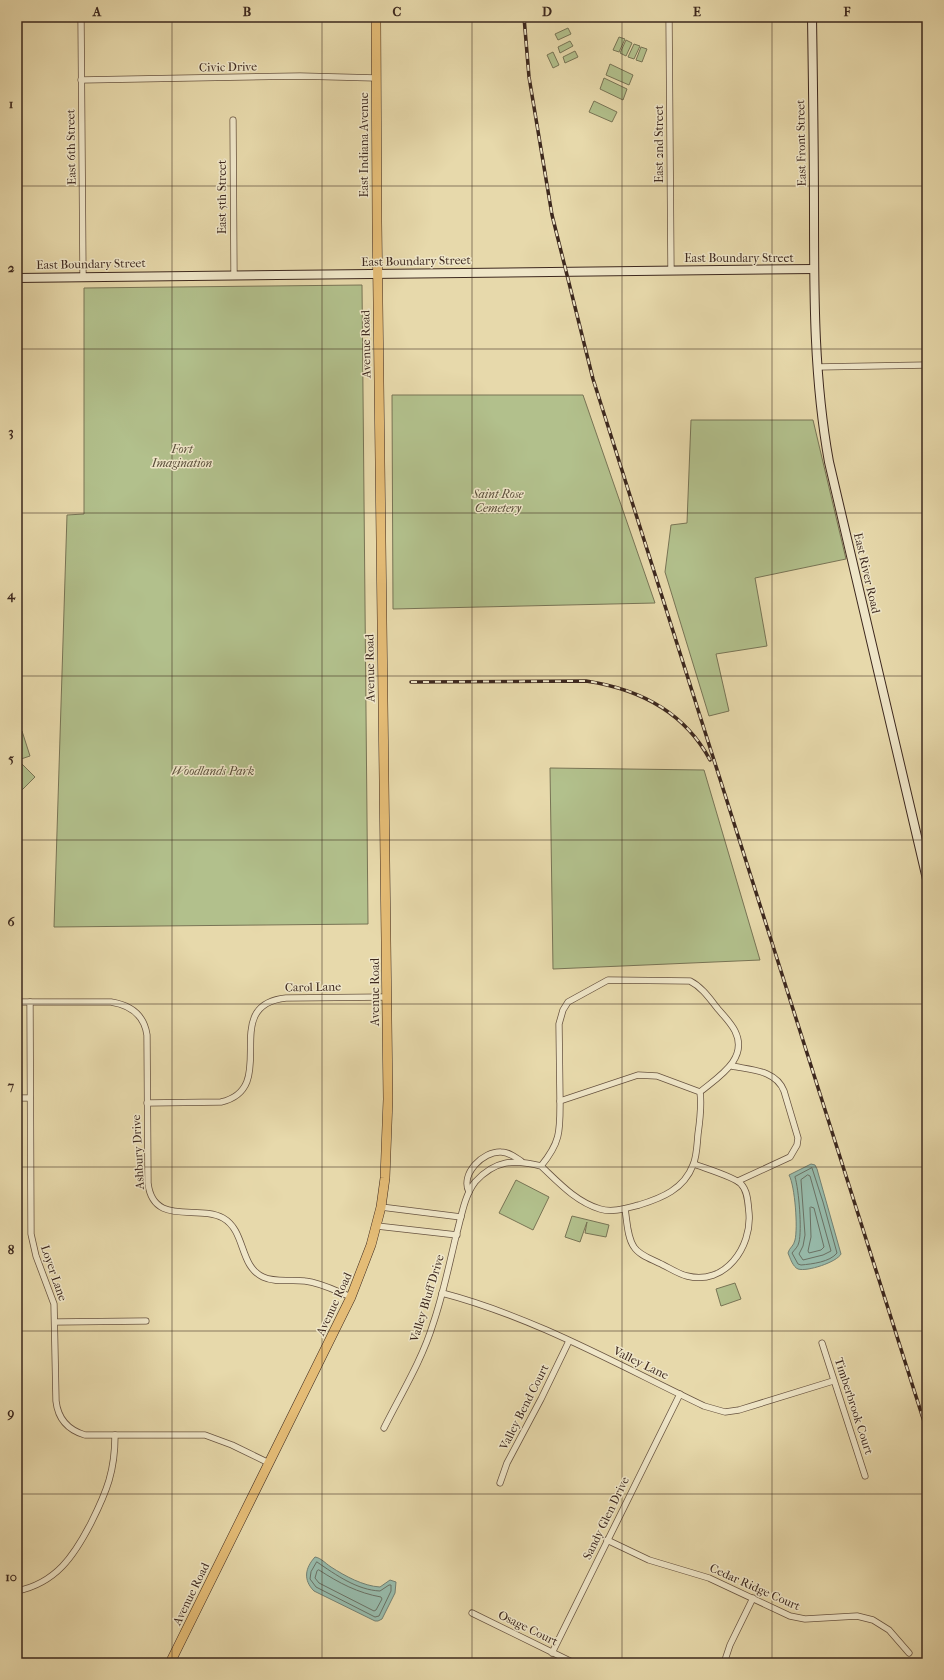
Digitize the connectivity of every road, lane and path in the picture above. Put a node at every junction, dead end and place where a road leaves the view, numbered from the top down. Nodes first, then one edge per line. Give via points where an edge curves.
1 (81, 17) edge
2 (376, 17) edge
3 (669, 17) edge
4 (812, 17) edge
5 (376, 78) junction
6 (81, 80) junction
7 (233, 120) dead end
8 (814, 269) junction
9 (671, 271) junction
10 (377, 273) junction
11 (234, 274) junction
12 (83, 276) junction
13 (17, 278) edge
14 (927, 365) edge
15 (817, 367) junction
16 (927, 879) edge
17 (386, 996) junction
18 (17, 1002) edge
19 (30, 1002) junction
20 (732, 1066) junction
21 (700, 1092) junction
22 (17, 1098) edge
23 (30, 1098) junction
24 (560, 1101) junction
25 (147, 1103) junction
26 (521, 1161) junction
27 (694, 1164) junction
28 (541, 1166) junction
29 (738, 1181) junction
30 (469, 1192) junction
31 (381, 1207) junction
32 (625, 1209) junction
33 (461, 1217) junction
34 (377, 1226) junction
35 (457, 1235) junction
36 (442, 1293) junction
37 (351, 1297) junction
38 (146, 1321) dead end
39 (55, 1322) junction
40 (568, 1341) junction
41 (822, 1343) dead end
42 (833, 1381) junction
43 (680, 1394) junction
44 (384, 1428) dead end
45 (115, 1435) junction
46 (269, 1463) junction
47 (865, 1476) dead end
48 (500, 1483) dead end
49 (608, 1540) junction
50 (17, 1591) edge
51 (753, 1598) junction
52 (472, 1613) dead end
53 (552, 1653) junction
54 (909, 1653) dead end
55 (170, 1663) edge
56 (574, 1663) edge
57 (724, 1663) edge

1 - 6 street, East 6th Street
2 - 5 main road, East Indiana Avenue
3 - 9 street, East 2nd Street
4 - 8 main road, East Front Street
5 - 6 street, Civic Drive via 300,76
5 - 10 main road, East Indiana Avenue
6 - 12 street, East 6th Street
7 - 11 street, East 5th Street
8 - 9 main road, East Boundary Street
8 - 15 main road, East River Road
9 - 10 main road, East Boundary Street
10 - 11 main road, East Boundary Street
10 - 17 main road, Avenue Road
11 - 12 main road, East Boundary Street
12 - 13 main road, East Boundary Street
14 - 15 street
15 - 16 main road, East River Road via 822,424 829,462
17 - 25 street, Carol Lane via 286,998 270,1001 260,1008 253,1019 250,1029 250,1074 240,1092 221,1102
17 - 31 main road, Avenue Road via 387,1134
18 - 19 street, Ashbury Drive
19 - 23 street, Loyer Lane
19 - 25 street, Ashbury Drive via 111,1002 125,1005 134,1011 142,1019 146,1029
20 - 21 street
20 - 24 street via 737,1050 736,1033 696,983 608,980 568,1002 563,1010 559,1024
20 - 29 street via 769,1074 776,1078 784,1091 798,1138 790,1157
21 - 24 street via 657,1076 638,1075
21 - 27 street, Valley Bluff Drive via 702,1105
22 - 23 street
23 - 39 street, Loyer Lane via 32,1240 54,1304
24 - 28 street via 560,1130 553,1152
25 - 37 street, Ashbury Drive via 148,1183 150,1193 156,1202 169,1211 211,1214 227,1221 238,1235 251,1268 260,1276 277,1281 315,1282
26 - 28 street, Valley Bluff Drive
26 - 30 street, Valley Bluff Drive via 496,1166 479,1179
26 - 30 street, Valley Bluff Drive via 505,1152 493,1153 486,1157 469,1173 466,1184
27 - 29 street
27 - 32 street, Valley Bluff Drive via 684,1181 670,1193
28 - 32 street, Valley Bluff Drive via 572,1194 585,1202 600,1209
29 - 32 street via 744,1188 749,1216 749,1228 743,1250 732,1263 716,1274 706,1277 686,1276 638,1252 631,1240
30 - 33 street, Valley Bluff Drive
31 - 33 street
31 - 34 main road, Avenue Road
33 - 35 street, Valley Bluff Drive
34 - 35 street
34 - 37 main road, Avenue Road
35 - 36 street, Valley Bluff Drive
36 - 40 street, Valley Lane via 504,1312
36 - 44 street, Valley Bluff Drive via 428,1338
37 - 46 main road, Avenue Road
38 - 39 street
39 - 45 street, Loyer Lane via 56,1401 60,1416 66,1425 80,1433 90,1436
40 - 43 street, Valley Lane
40 - 48 street, Valley Bend Court via 507,1463
41 - 42 street, Timberbrook Court
42 - 43 street, Valley Lane via 728,1412 714,1410
42 - 47 street, Timberbrook Court
43 - 49 street, Sandy Glen Drive
45 - 46 street, Loyer Lane via 205,1435
45 - 50 street via 114,1458 108,1485 79,1546 67,1562 50,1577
46 - 55 main road, Avenue Road
49 - 51 street, Cedar Ridge Court via 648,1560 709,1578
49 - 53 street, Sandy Glen Drive
51 - 54 street, Cedar Ridge Court via 798,1619 846,1616 868,1618 890,1630
51 - 57 street
52 - 53 street, Osage Court
53 - 56 street, Osage Court

